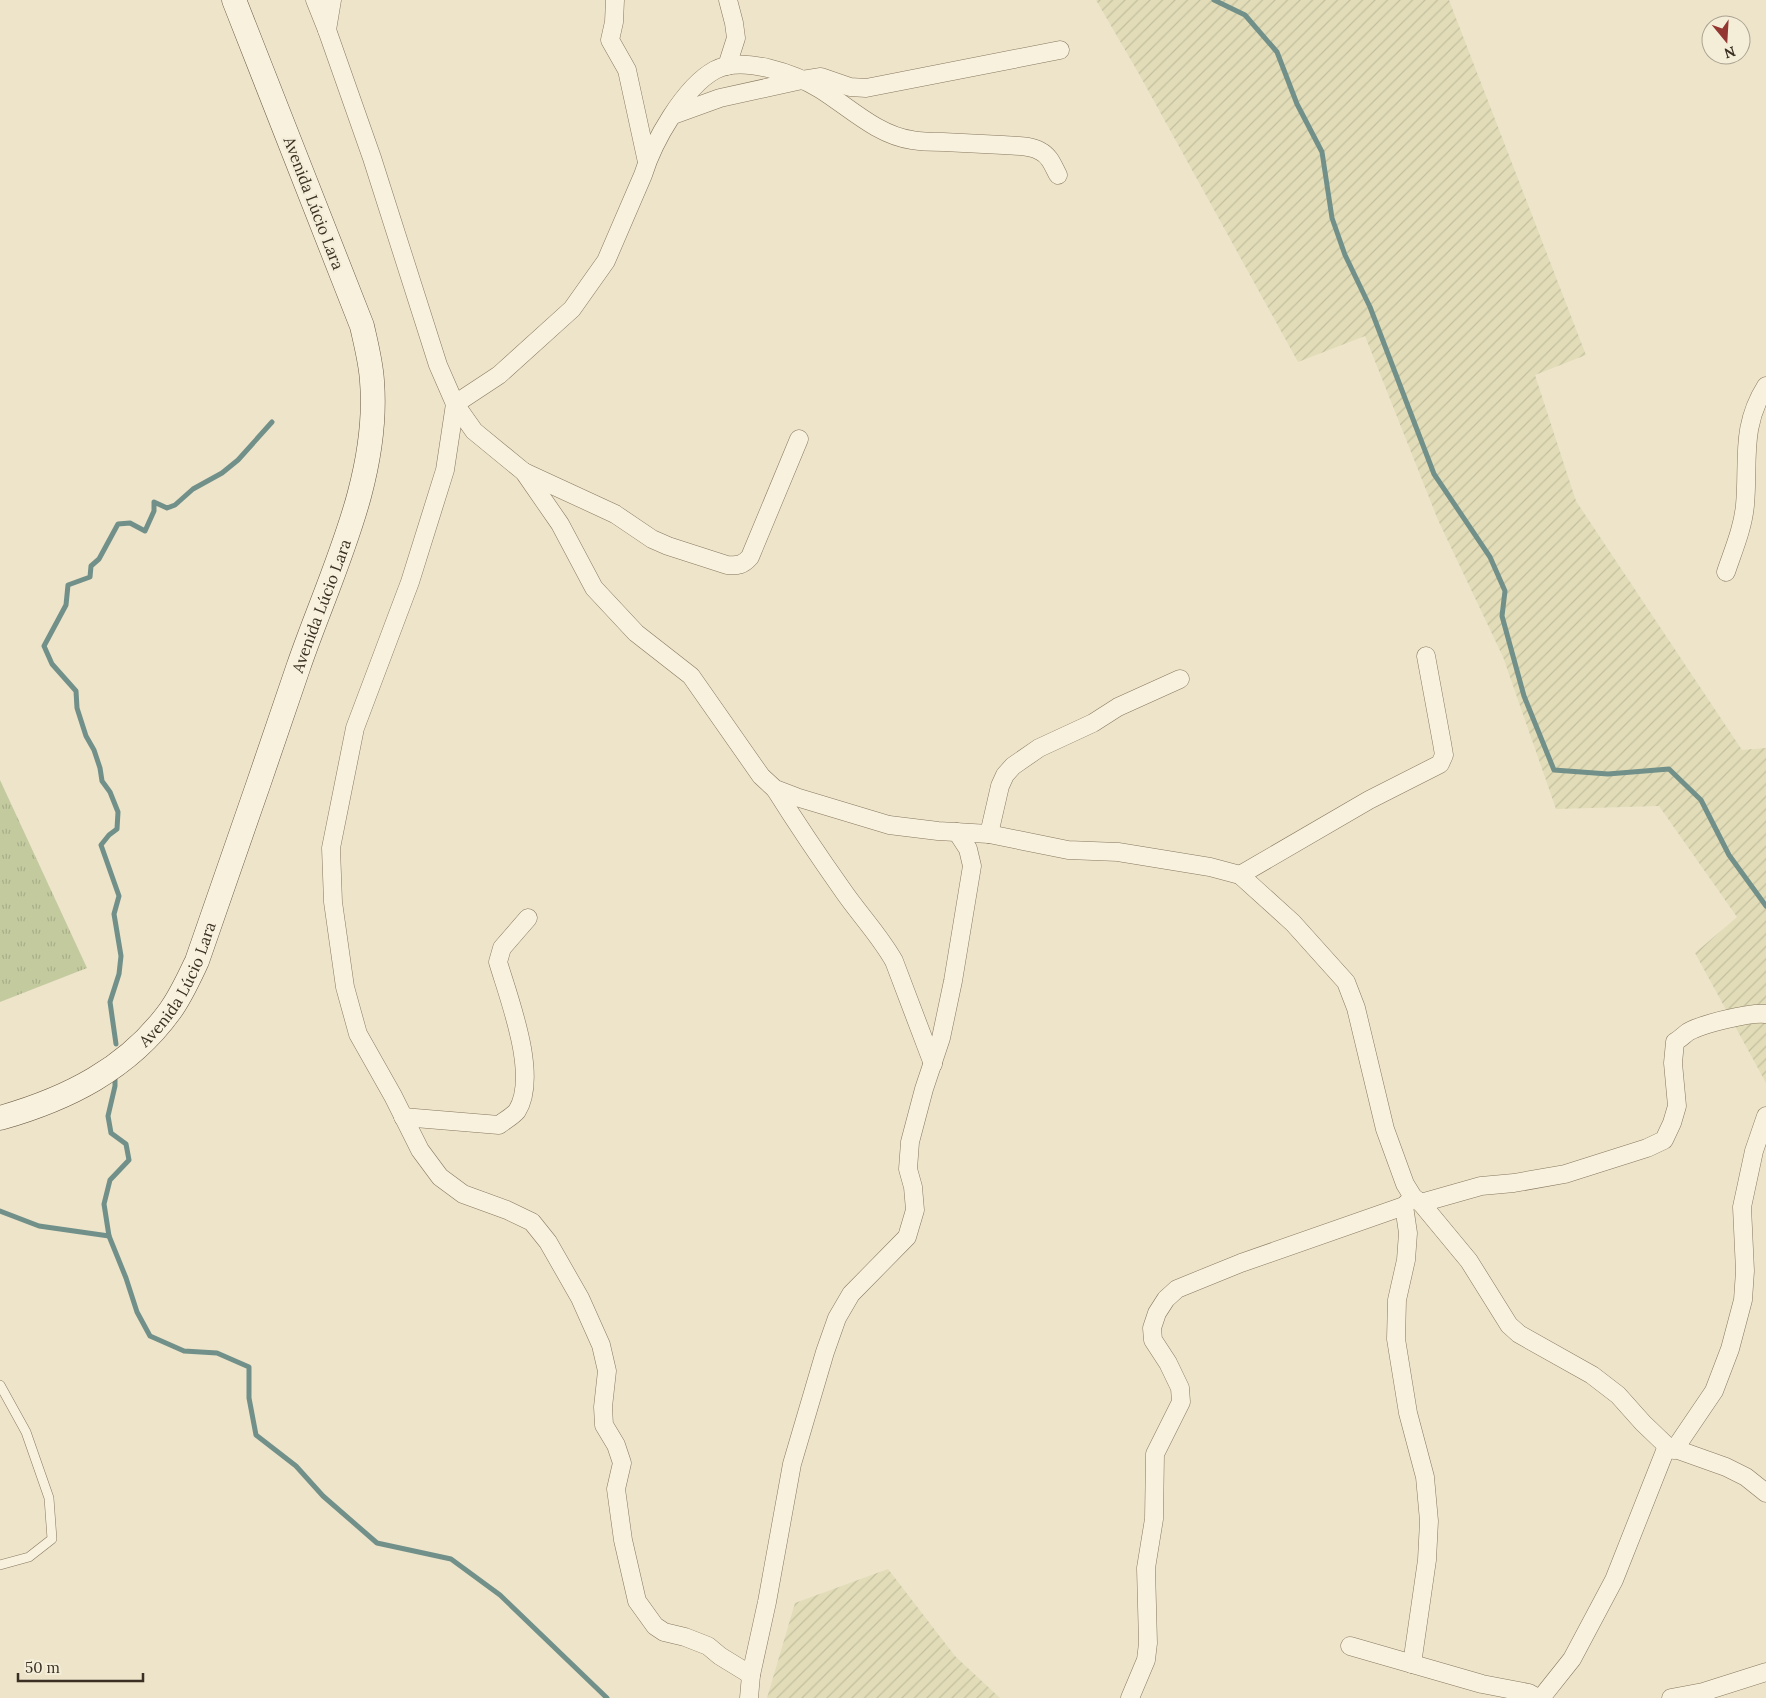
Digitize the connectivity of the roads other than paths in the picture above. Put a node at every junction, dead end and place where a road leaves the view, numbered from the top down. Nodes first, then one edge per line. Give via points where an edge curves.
1 (234, 0) edge
2 (315, 0) edge
3 (332, 0) edge
4 (615, 0) edge
5 (728, 0) edge
6 (327, 30) junction
7 (1060, 50) dead end
8 (727, 66) junction
9 (802, 80) junction
10 (672, 116) junction
11 (647, 162) junction
12 (1058, 175) dead end
13 (1766, 386) edge
14 (454, 404) junction
15 (799, 439) dead end
16 (524, 472) junction
17 (1726, 572) dead end
18 (1426, 656) dead end
19 (1180, 679) dead end
20 (775, 789) junction
21 (956, 832) junction
22 (989, 834) junction
23 (1240, 875) junction
24 (528, 918) dead end
25 (1766, 1014) edge
26 (933, 1064) junction
27 (1766, 1116) edge
28 (403, 1117) junction
29 (0, 1118) edge
30 (1413, 1202) junction
31 (0, 1384) edge
32 (1671, 1448) junction
33 (1766, 1493) edge
34 (0, 1565) edge
35 (1350, 1646) dead end
36 (1412, 1664) junction
37 (1766, 1672) edge
38 (751, 1675) junction
39 (749, 1698) edge
40 (1130, 1698) edge
41 (1539, 1698) edge
42 (1671, 1698) edge

1 - 29 main road, Avenida Lúcio Lara via 362,326 372,383 372,424 366,468 341,551 186,985 152,1032 131,1054 106,1072 80,1089 46,1104
2 - 6 street
3 - 6 street
4 - 11 street via 610,40 626,70
5 - 8 street via 736,38
6 - 14 street via 438,365
7 - 9 street via 866,88 850,87 821,77
8 - 9 street via 740,64 774,69
8 - 10 street via 715,70 693,88
9 - 10 street via 720,98
9 - 12 street via 894,136 1040,150
10 - 11 street
11 - 14 street via 606,261 572,309 498,375
13 - 17 street via 1749,425 1745,506
14 - 16 street via 474,431
14 - 28 street via 445,470 410,582 355,728 331,848 333,902 345,987 358,1034
15 - 16 street via 750,556 744,564 737,566 652,539 615,514
16 - 20 street via 560,524 594,588 636,633 691,676 747,758
18 - 23 street via 1444,756 1440,764 1368,800
19 - 22 street via 1118,707 1013,766 1000,786
20 - 21 street via 889,825
20 - 26 street via 891,955
21 - 22 street
21 - 26 street via 968,849 972,866 954,980
22 - 23 street via 1068,850 1118,852 1210,867
23 - 30 street via 1293,923 1346,982 1356,1008 1385,1129
24 - 28 street via 502,948 498,962 523,1049 525,1089 516,1111 499,1125
25 - 30 street via 1729,1019 1689,1032 1675,1042 1673,1063 1677,1106 1664,1140 1565,1174 1481,1186
26 - 38 street via 910,1142 908,1168 915,1210 907,1237 851,1294 837,1318 792,1464
27 - 32 street via 1742,1207 1743,1300 1730,1349 1714,1391
28 - 38 street via 420,1150 440,1177 463,1194 532,1222 548,1242 580,1298 602,1345 608,1371 604,1426 622,1463 616,1489 636,1601 655,1626 664,1632 708,1646
30 - 32 street via 1469,1261 1509,1325 1519,1334 1592,1375 1618,1395
30 - 36 street via 1398,1300 1396,1338 1408,1413 1425,1477 1429,1521 1427,1560
30 - 40 street via 1177,1289 1157,1313 1152,1328 1153,1340 1180,1388 1181,1402 1155,1454 1154,1519 1146,1568 1148,1643 1146,1660
31 - 34 lane via 26,1432 49,1498 52,1539 29,1557
32 - 33 street via 1726,1467 1746,1477
32 - 41 street via 1614,1580 1572,1659
35 - 36 street
36 - 41 street via 1482,1684 1530,1693
37 - 42 street via 1703,1692
38 - 39 street

